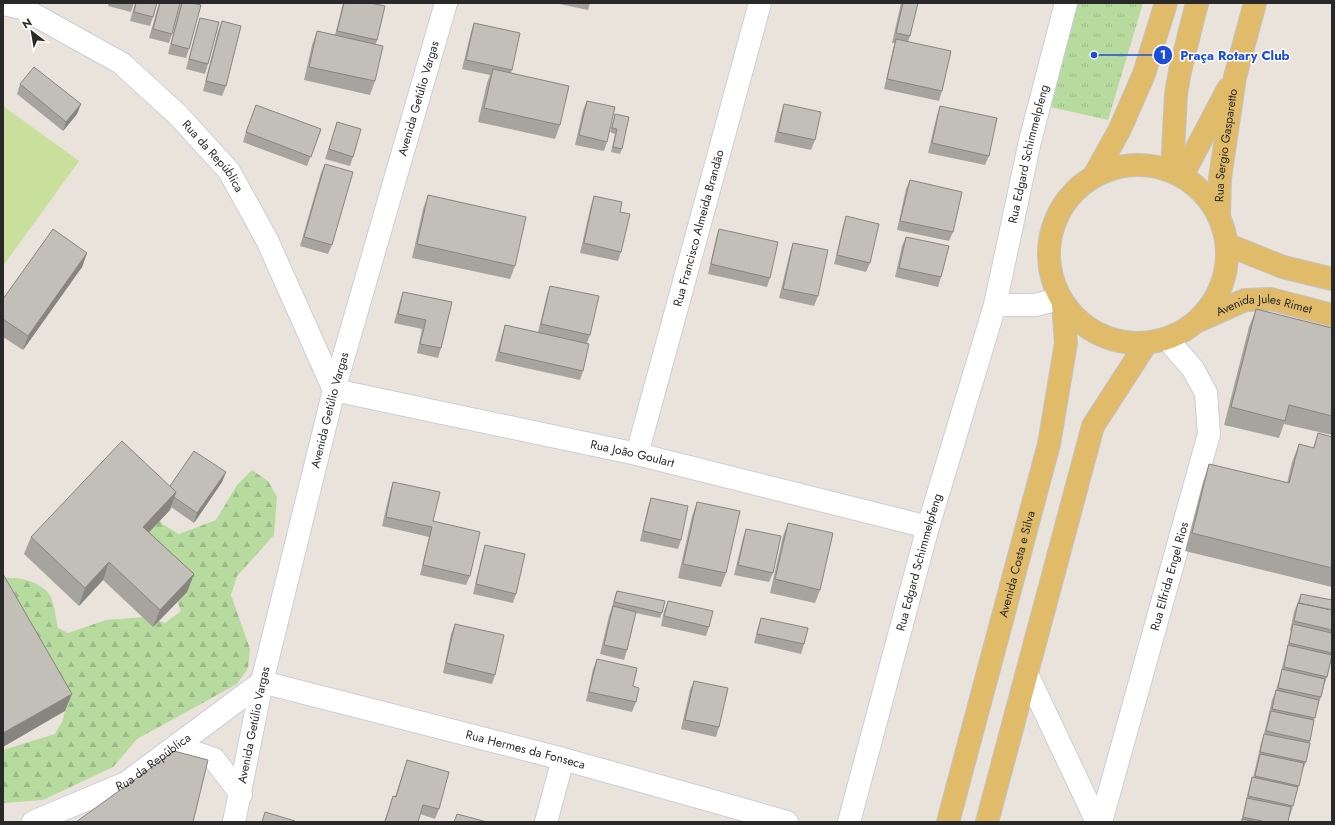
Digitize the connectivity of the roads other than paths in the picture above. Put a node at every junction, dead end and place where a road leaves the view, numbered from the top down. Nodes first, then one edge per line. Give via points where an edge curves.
1 (446, 3) edge
2 (760, 3) edge
3 (1066, 3) edge
4 (1166, 3) edge
5 (1197, 3) edge
6 (1255, 3) edge
7 (3, 4) edge
8 (1235, 78) junction
9 (1177, 174) junction
10 (1094, 176) junction
11 (1219, 214) junction
12 (1228, 245) junction
13 (1332, 279) edge
14 (1061, 301) junction
15 (995, 305) junction
16 (1332, 315) edge
17 (1197, 322) junction
18 (1167, 339) junction
19 (1146, 344) junction
20 (334, 390) junction
21 (637, 454) junction
22 (928, 527) junction
23 (1027, 674) junction
24 (262, 682) junction
25 (160, 759) junction
26 (563, 759) junction
27 (241, 794) junction
28 (34, 822) edge
29 (234, 822) edge
30 (546, 822) edge
31 (787, 822) edge
32 (849, 822) edge
33 (948, 822) edge
34 (987, 822) edge
35 (1097, 822) edge
36 (1101, 822) edge

1 - 20 street, Avenida Getúlio Vargas
2 - 21 street, Rua Francisco Almeida Brandão
3 - 15 street, Rua Edgard Schimmelpfeng via 1030,141
4 - 10 main road, Avenida Costa e Silva via 1144,74 1120,129
5 - 9 main road via 1176,94
6 - 8 main road, Rua Sergio Gasparetto
7 - 20 street, Rua da República via 22,8 121,63 178,115 229,171 267,240
8 - 9 main road, Rua Sergio Gasparetto
8 - 11 main road, Rua Sergio Gasparetto via 1220,178
9 - 10 main road, Avenida Costa e Silva via 1153,166 1133,165 1113,168
9 - 11 main road, Avenida Costa e Silva via 1204,192
10 - 14 main road, Avenida Costa e Silva via 1081,186 1061,209 1050,238 1050,269
11 - 12 main road, Avenida Costa e Silva
12 - 13 main road via 1283,267
12 - 17 main road, Avenida Costa e Silva via 1222,287
14 - 15 street via 1035,305
14 - 19 main road, Avenida Costa e Silva via 1085,327 1114,341
14 - 33 main road, Avenida Costa e Silva via 1066,342 1049,444
15 - 22 street, Rua Edgard Schimmelpfeng
16 - 17 main road, Avenida Jules Rimet via 1271,298 1245,300
17 - 18 main road, Avenida Costa e Silva
18 - 19 main road, Avenida Costa e Silva
18 - 36 street, Rua Elfrida Engel Rios via 1193,369 1206,393 1209,434
19 - 23 main road via 1093,426
20 - 21 street, Rua João Goulart
20 - 24 street, Avenida Getúlio Vargas
21 - 22 street, Rua João Goulart
22 - 32 street, Rua Edgard Schimmelpfeng
23 - 34 main road
23 - 35 street
24 - 25 street, Rua da República
24 - 26 street, Rua Hermes da Fonseca
24 - 27 street, Avenida Getúlio Vargas
25 - 27 street via 190,751 214,759
25 - 28 street, Rua da República via 126,783
26 - 30 street
26 - 31 street, Rua Hermes da Fonseca
27 - 29 street, Avenida Getúlio Vargas

